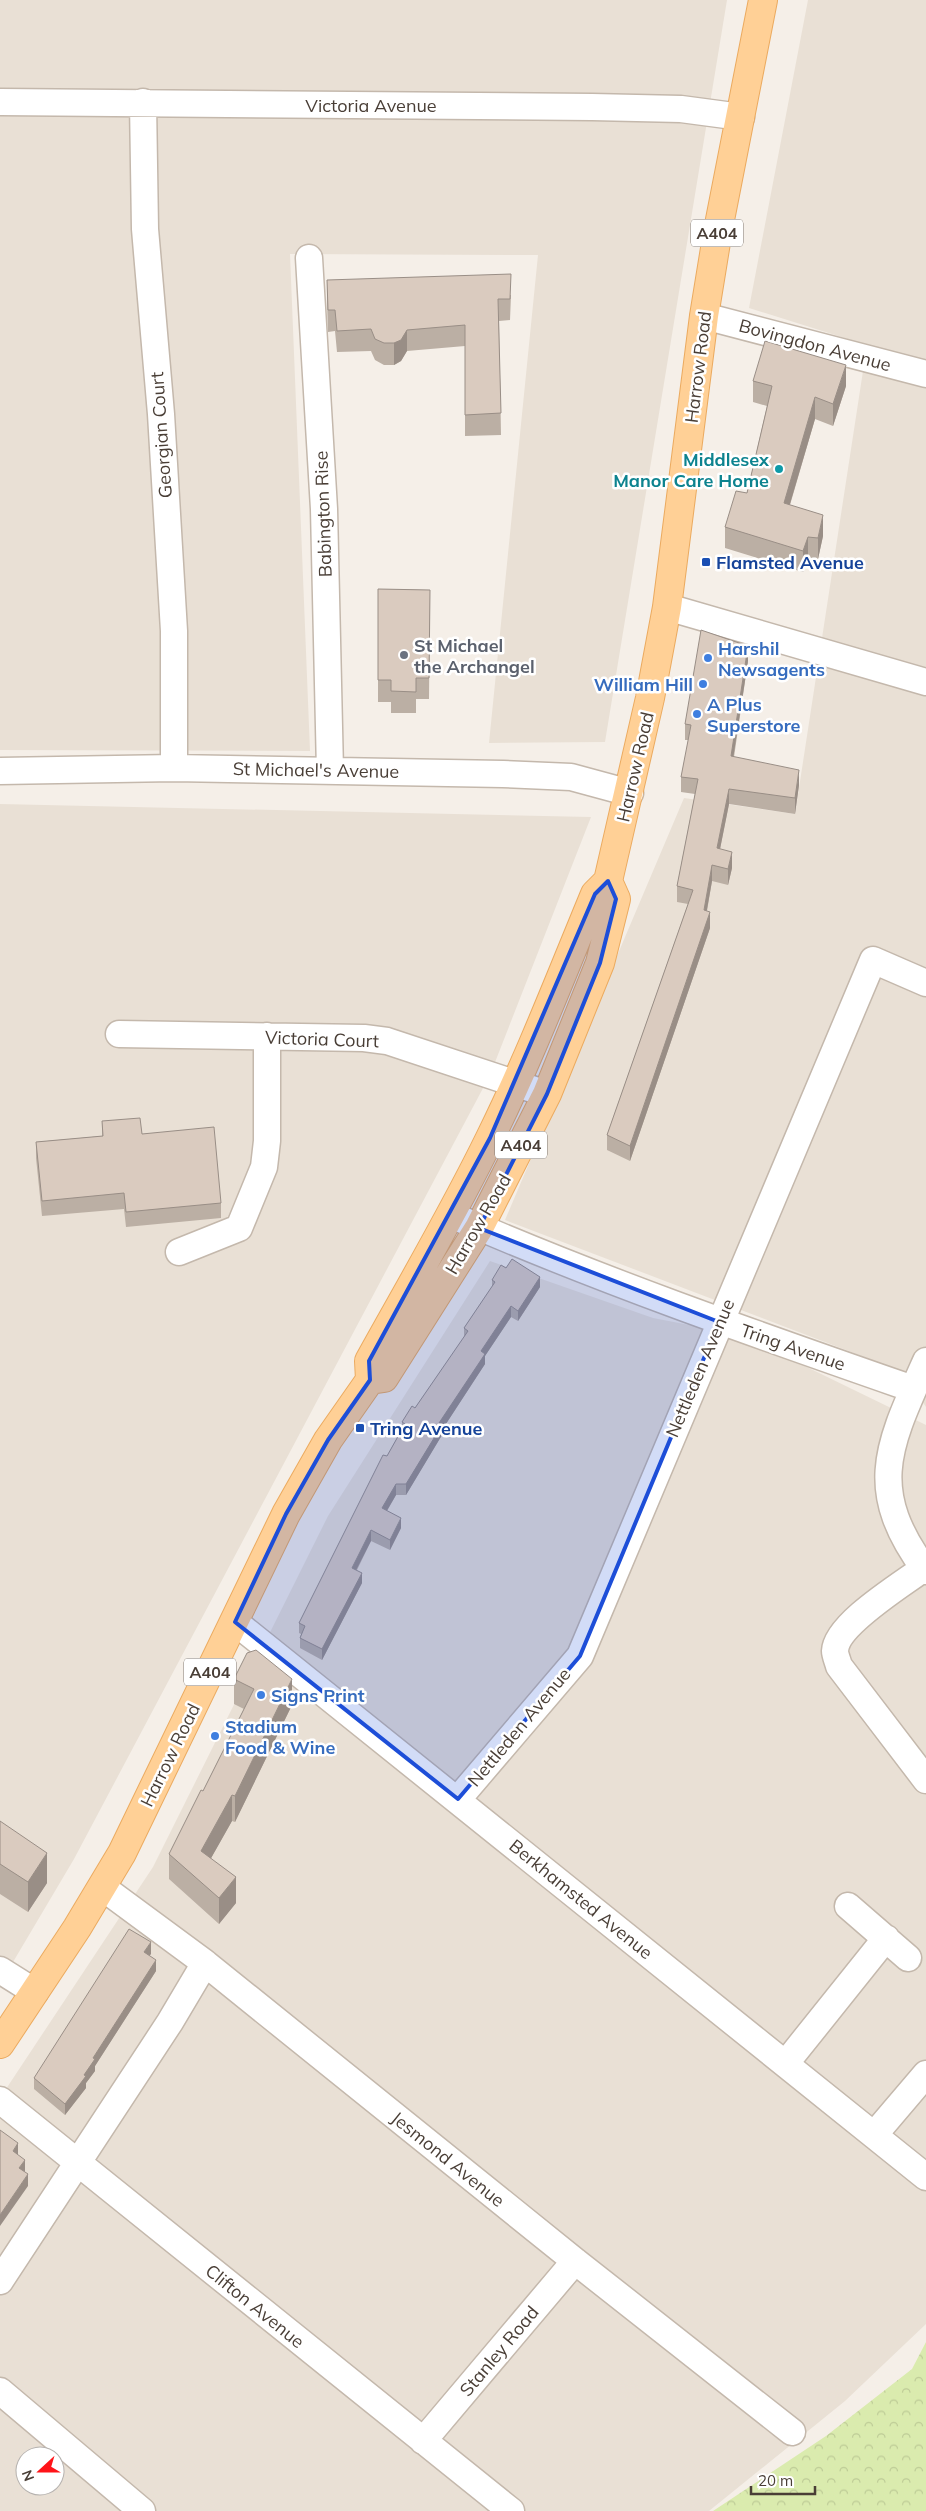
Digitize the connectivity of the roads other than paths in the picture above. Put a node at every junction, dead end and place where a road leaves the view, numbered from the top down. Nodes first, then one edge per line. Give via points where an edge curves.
1 (763, 0) edge
2 (0, 102) edge
3 (143, 102) junction
4 (741, 118) junction
5 (309, 258) dead end
6 (704, 316) junction
7 (926, 374) edge
8 (667, 607) junction
9 (926, 682) edge
10 (174, 768) junction
11 (0, 771) edge
12 (330, 771) junction
13 (630, 793) junction
14 (608, 881) junction
15 (926, 983) edge
16 (119, 1034) dead end
17 (267, 1036) junction
18 (516, 1083) junction
19 (547, 1094) junction
20 (451, 1215) junction
21 (479, 1228) junction
22 (179, 1252) dead end
23 (720, 1322) junction
24 (926, 1361) edge
25 (370, 1380) junction
26 (914, 1389) junction
27 (925, 1570) edge
28 (235, 1622) junction
29 (926, 1780) edge
30 (458, 1800) junction
31 (102, 1888) junction
32 (848, 1906) dead end
33 (886, 1938) junction
34 (908, 1958) dead end
35 (205, 1963) junction
36 (0, 1970) edge
37 (35, 1992) junction
38 (0, 2044) edge
39 (786, 2063) junction
40 (926, 2074) edge
41 (0, 2100) edge
42 (874, 2135) junction
43 (78, 2164) junction
44 (926, 2177) edge
45 (575, 2261) junction
46 (0, 2281) edge
47 (0, 2390) edge
48 (792, 2432) dead end
49 (423, 2441) junction
50 (142, 2511) edge
51 (511, 2511) edge

1 - 4 main road, Harrow Road / A404
2 - 3 street, Victoria Avenue
3 - 4 street, Victoria Avenue via 681,109
3 - 10 street, Georgian Court via 146,229 174,632
4 - 6 main road, Harrow Road / A404
5 - 12 street, Babington Rise via 324,509
6 - 7 street, Bovingdon Avenue
6 - 8 main road, Harrow Road / A404
8 - 9 street
8 - 13 main road, Harrow Road / A404
10 - 11 street, St Michael's Avenue
10 - 12 street, St Michael's Avenue
12 - 13 street, St Michael's Avenue via 571,777
13 - 14 main road, Harrow Road / A404
14 - 18 main road, Harrow Road / A404 via 595,894
14 - 19 main road, Harrow Road / A404 via 616,899 600,963
15 - 23 street, Nettleden Avenue via 873,960
16 - 17 street, Victoria Court
17 - 18 street, Victoria Court via 364,1038 387,1042
17 - 22 street via 264,1167 239,1228
18 - 19 street, Victoria Court
18 - 20 main road, Harrow Road / A404
19 - 21 main road, Harrow Road / A404
20 - 21 street, Tring Avenue
20 - 25 main road, Harrow Road / A404 via 369,1362
21 - 23 street, Tring Avenue
21 - 25 main road, Harrow Road / A404 via 384,1378
23 - 26 street, Tring Avenue
23 - 30 street, Nettleden Avenue via 580,1656
24 - 26 street
25 - 28 main road, Harrow Road / A404 via 328,1440 286,1514
26 - 27 street via 894,1437 887,1470 888,1492 904,1538
27 - 29 street via 857,1618 842,1634 835,1651 839,1666
28 - 30 street, Berkhamsted Avenue
28 - 31 main road, Harrow Road / A404
30 - 39 street, Berkhamsted Avenue
31 - 35 street, Jesmond Avenue
31 - 37 main road, Harrow Road / A404
32 - 33 street
33 - 34 street
33 - 39 street
35 - 43 street
35 - 45 street, Jesmond Avenue
36 - 37 street
37 - 38 main road, Harrow Road / A404
39 - 42 street, Berkhamsted Avenue
40 - 42 street
41 - 43 street, Clifton Avenue
42 - 44 street, Berkhamsted Avenue
43 - 46 street
43 - 49 street, Clifton Avenue
45 - 48 street, Jesmond Avenue
45 - 49 street, Stanley Road
47 - 50 street
49 - 51 street, Clifton Avenue

